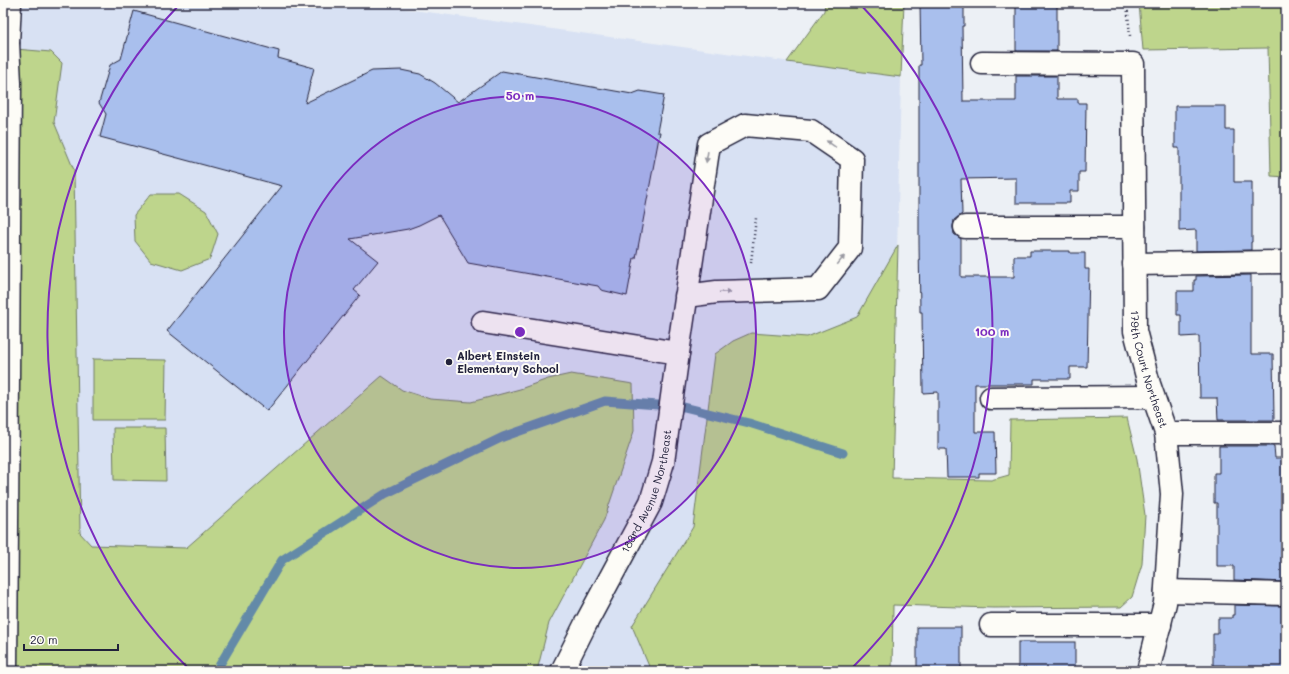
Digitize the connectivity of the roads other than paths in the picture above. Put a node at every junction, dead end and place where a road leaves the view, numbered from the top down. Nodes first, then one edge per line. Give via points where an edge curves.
1 (10, 3) edge
2 (6, 38) edge
3 (982, 63) dead end
4 (965, 227) dead end
5 (1134, 227) junction
6 (1286, 262) edge
7 (1134, 264) junction
8 (686, 296) junction
9 (484, 322) dead end
10 (678, 353) junction
11 (1153, 397) junction
12 (991, 398) dead end
13 (1166, 433) junction
14 (1286, 433) edge
15 (1166, 591) junction
16 (1286, 594) edge
17 (991, 625) dead end
18 (1160, 625) junction
19 (6, 671) edge
20 (562, 671) edge
21 (1148, 671) edge

1 - 2 street
2 - 19 street via 10,83
3 - 5 street, 179th Court Northeast via 1133,64
4 - 5 street
5 - 7 street, 179th Court Northeast
6 - 7 street
7 - 11 street, 179th Court Northeast via 1135,331
8 -> 8 street, 183rd Avenue Northeast via 718,292 818,289 850,248 852,159 811,131 746,125 709,144
8 - 10 street, 183rd Avenue Northeast
9 - 10 street
10 - 20 street, 183rd Avenue Northeast via 663,462 651,502
11 - 12 street
11 - 13 street, 179th Court Northeast
13 - 14 street
13 - 15 street, 179th Court Northeast via 1172,494
15 - 16 street
15 - 18 street, 179th Court Northeast
17 - 18 street
18 - 21 street, 179th Court Northeast

